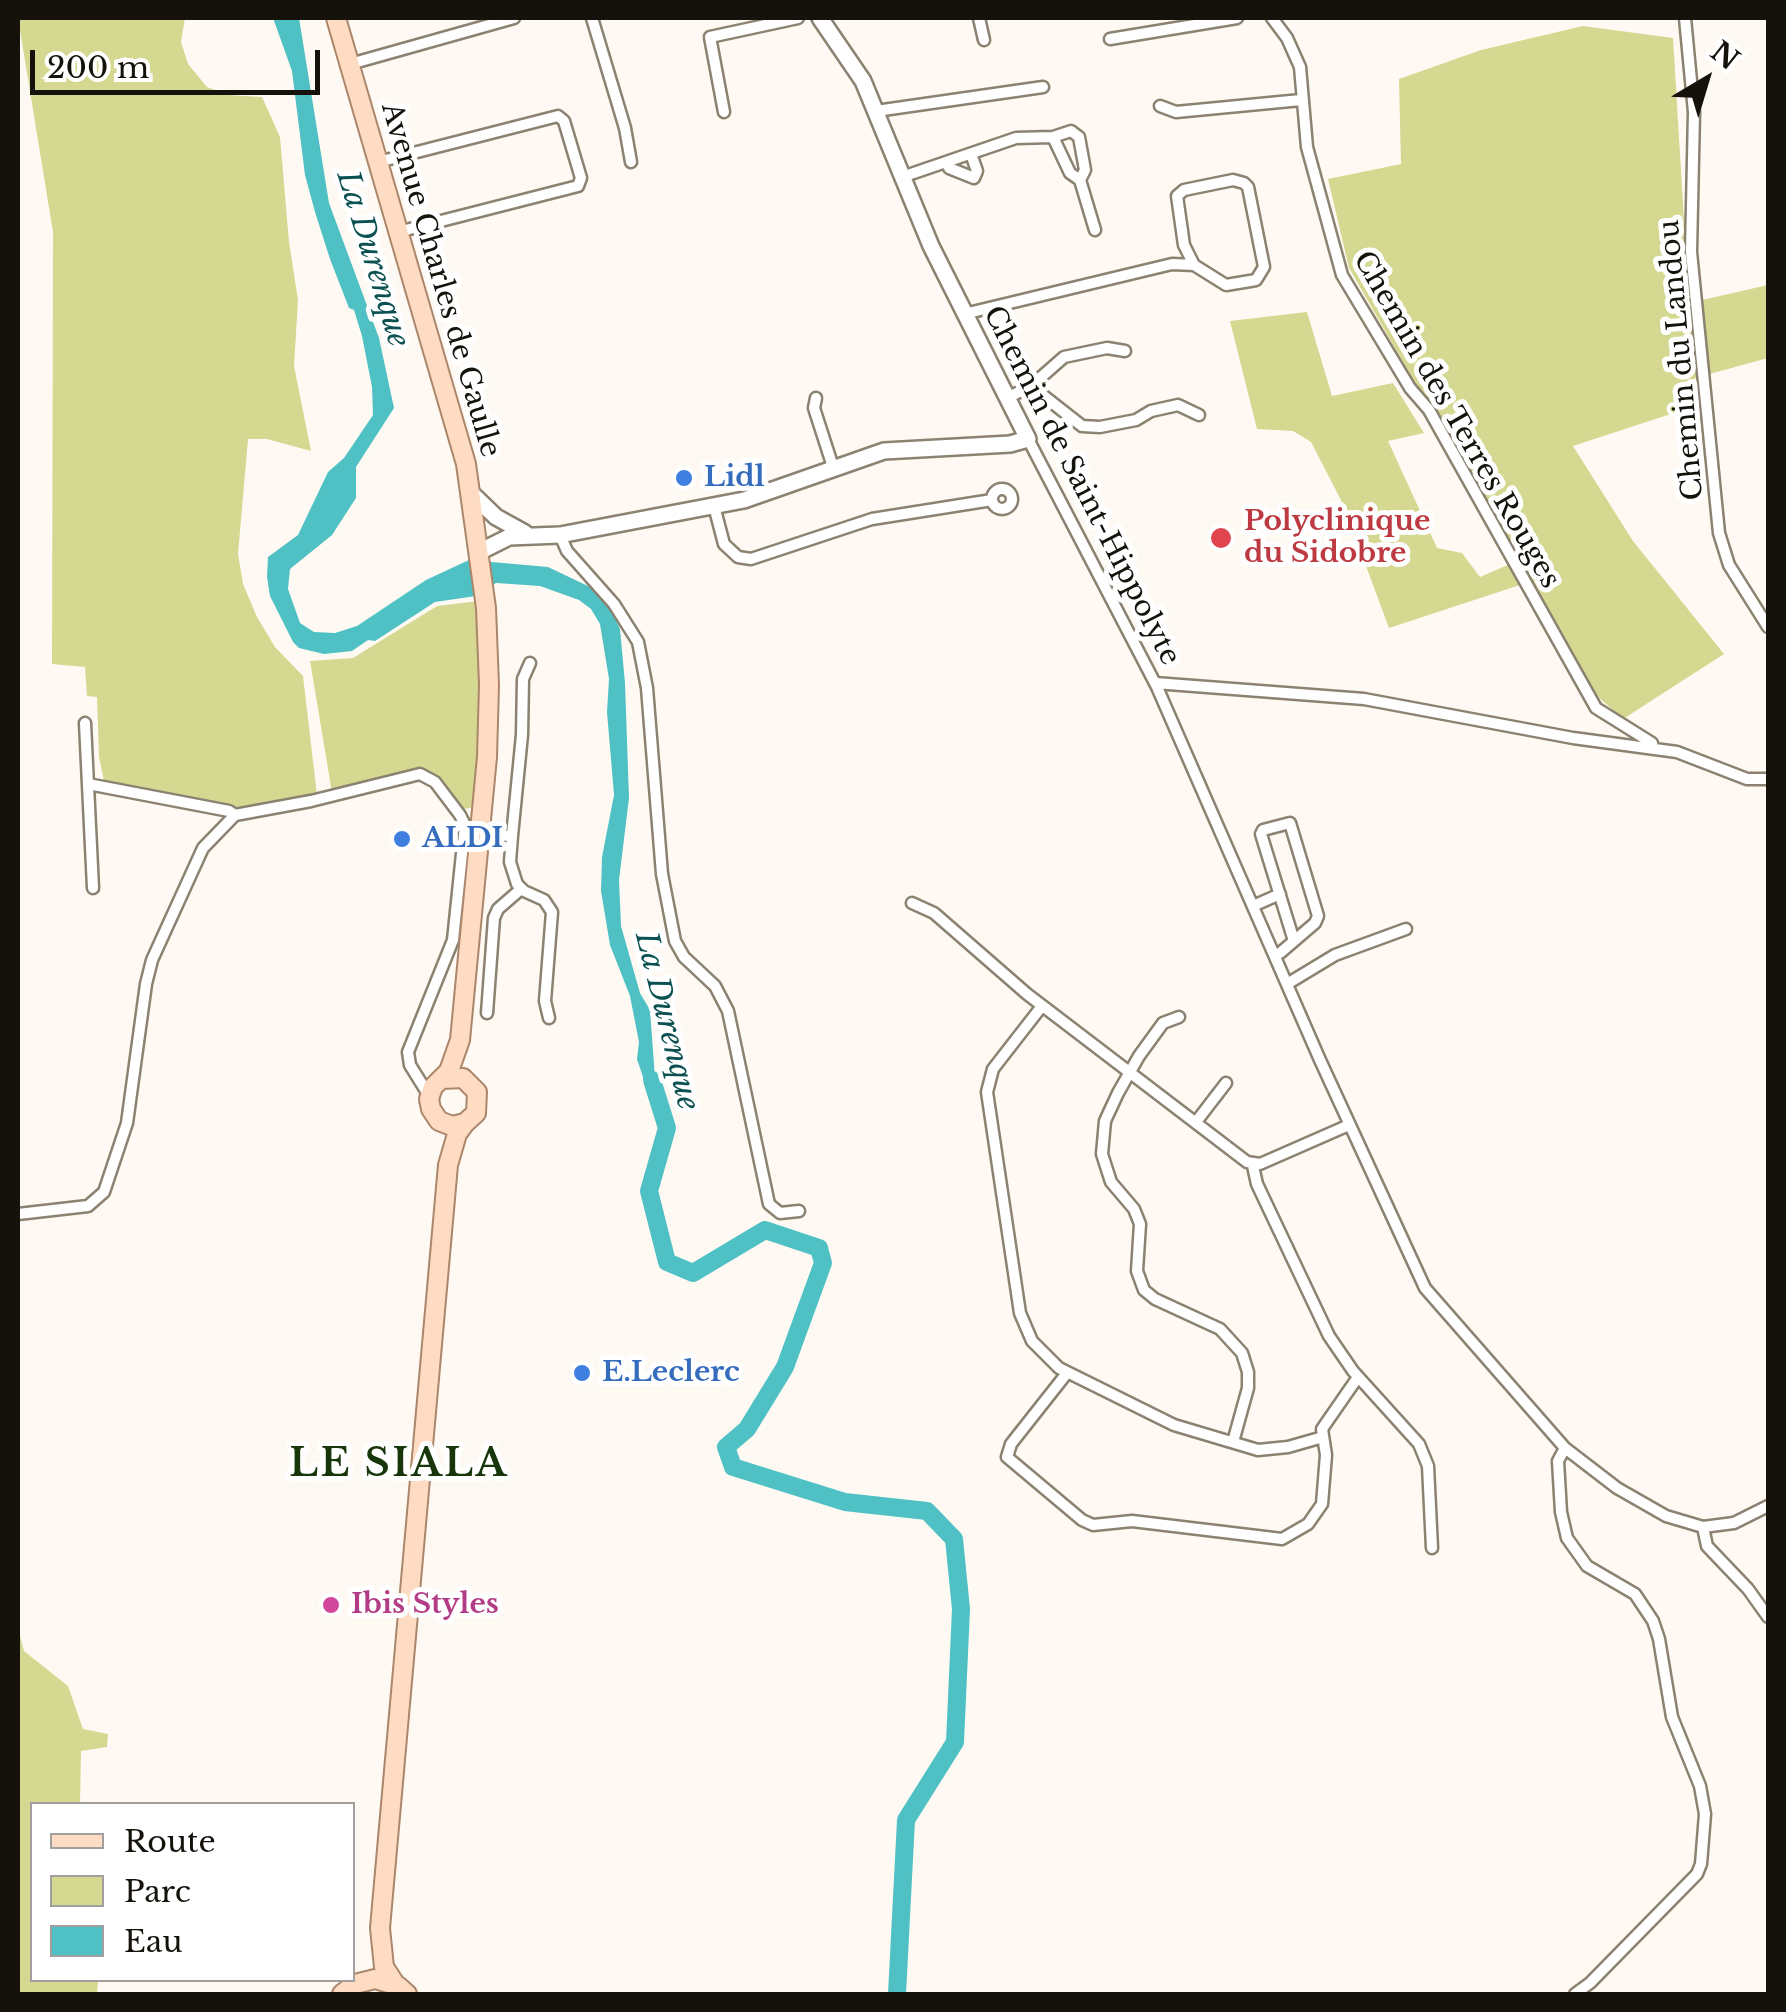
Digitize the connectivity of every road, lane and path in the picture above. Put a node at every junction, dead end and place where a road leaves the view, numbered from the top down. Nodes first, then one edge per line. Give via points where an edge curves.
1 (336, 18) edge
2 (514, 18) edge
3 (592, 18) edge
4 (798, 18) edge
5 (820, 18) edge
6 (980, 18) edge
7 (1237, 18) edge
8 (1272, 18) edge
9 (1685, 18) edge
10 (480, 22) edge
11 (1110, 39) dead end
12 (984, 40) dead end
13 (350, 64) junction
14 (1043, 88) dead end
15 (1301, 100) junction
16 (1160, 106) dead end
17 (724, 112) dead end
18 (876, 112) junction
19 (1053, 137) junction
20 (971, 154) junction
21 (378, 162) junction
22 (631, 162) dead end
23 (947, 163) junction
24 (902, 176) junction
25 (1080, 180) junction
26 (1095, 230) dead end
27 (398, 232) junction
28 (1184, 245) junction
29 (1172, 264) junction
30 (1194, 264) junction
31 (964, 314) junction
32 (1126, 351) dead end
33 (1031, 386) junction
34 (816, 398) dead end
35 (1007, 398) junction
36 (1199, 415) dead end
37 (1028, 438) junction
38 (833, 467) junction
39 (471, 494) junction
40 (992, 500) dead end
41 (714, 506) junction
42 (529, 534) junction
43 (560, 535) junction
44 (479, 555) junction
45 (1768, 626) edge
46 (530, 663) dead end
47 (1155, 683) junction
48 (85, 722) dead end
49 (1654, 749) junction
50 (1768, 779) edge
51 (88, 784) junction
52 (235, 815) junction
53 (480, 834) junction
54 (512, 836) junction
55 (93, 888) dead end
56 (520, 889) junction
57 (1281, 897) junction
58 (912, 903) dead end
59 (1253, 906) junction
60 (1406, 929) dead end
61 (1294, 941) junction
62 (1274, 955) junction
63 (1287, 984) junction
64 (1042, 1006) junction
65 (487, 1013) dead end
66 (1179, 1017) dead end
67 (549, 1018) dead end
68 (460, 1040) junction
69 (414, 1070) junction
70 (1129, 1073) junction
71 (441, 1080) junction
72 (470, 1082) junction
73 (1226, 1083) dead end
74 (430, 1098) junction
75 (440, 1121) junction
76 (1196, 1122) junction
77 (465, 1123) junction
78 (1350, 1126) junction
79 (448, 1165) junction
80 (1254, 1166) junction
81 (799, 1211) dead end
82 (18, 1214) edge
83 (1067, 1373) junction
84 (1358, 1377) junction
85 (1324, 1438) junction
86 (1233, 1442) junction
87 (1565, 1448) junction
88 (1767, 1510) edge
89 (1703, 1527) junction
90 (1432, 1548) dead end
91 (1768, 1616) edge
92 (380, 1928) junction
93 (348, 1989) edge
94 (401, 1989) edge
95 (1574, 1994) edge

1 - 13 main road, Avenue Charles de Gaulle
2 - 10 street
3 - 22 street
4 - 17 street via 710,36
5 - 18 street, Chemin de Saint-Hippolyte via 858,71
6 - 12 street
7 - 11 street
8 - 15 street, Chemin des Terres Rouges via 1300,67
9 - 45 street, Chemin du Landou via 1694,112 1691,252 1719,533 1728,565
10 - 13 street
13 - 21 main road, Avenue Charles de Gaulle
14 - 18 street
15 - 16 street via 1176,112
15 - 49 street, Chemin des Terres Rouges via 1316,187 1342,275 1430,410 1596,708
18 - 24 street, Chemin de Saint-Hippolyte
19 - 20 street via 1016,138
19 - 25 street
19 - 25 street via 1071,131 1079,137 1085,170
20 - 23 street
20 - 23 street via 974,178
21 - 27 main road, Avenue Charles de Gaulle
21 - 27 street via 558,116 581,178 578,186
23 - 24 street
24 - 31 street, Chemin de Saint-Hippolyte
25 - 26 street
27 - 39 main road, Avenue Charles de Gaulle
28 - 29 street
28 - 30 street
28 - 30 street via 1180,192 1244,183 1261,276 1226,285
29 - 30 street
29 - 31 street
31 - 35 street, Chemin de Saint-Hippolyte
32 - 33 street via 1064,357
33 - 35 street
33 - 36 street via 1082,426 1136,420 1178,406
34 - 38 street
35 - 37 street, Chemin de Saint-Hippolyte
37 - 38 street via 899,448
37 - 47 street, Chemin de Saint-Hippolyte
38 - 41 street
39 - 42 street
39 - 44 main road, Avenue Charles de Gaulle
40 - 41 street via 872,518 751,559 724,544
41 - 43 street
42 - 43 street
42 - 44 street via 500,540
43 - 81 street via 638,642 675,941 725,1002 769,1204 776,1212
44 - 53 main road, Avenue Charles de Gaulle via 489,720
46 - 54 street via 523,679
47 - 49 street via 1364,699
47 - 59 street, Chemin de Saint-Hippolyte
48 - 51 street
49 - 50 street
51 - 52 street
51 - 55 street
52 - 69 street via 409,775 430,778 460,814 454,940 408,1052
52 - 82 street via 204,848 152,960 127,1123 104,1192 88,1206
53 - 54 street
53 - 68 main road, Avenue Charles de Gaulle
54 - 56 street via 510,862
56 - 65 street via 494,918
56 - 67 street via 544,900 552,912 544,1001
57 - 59 street
57 - 61 street
57 - 61 street via 1261,832 1290,823 1318,916
58 - 64 street via 934,913
59 - 62 street, Chemin de Saint-Hippolyte
60 - 63 street via 1335,955
61 - 62 street
62 - 63 street, Chemin de Saint-Hippolyte
63 - 78 street, Chemin de Saint-Hippolyte
64 - 70 street
64 - 83 street via 993,1069 988,1101 1022,1323 1037,1349
66 - 70 street via 1164,1023
68 - 71 main road
68 - 72 main road
69 - 71 street
69 - 74 street
70 - 76 street
70 - 86 street via 1106,1120 1104,1166 1139,1220 1137,1272 1144,1290 1220,1329 1242,1353 1248,1388
71 - 72 main road via 456,1076
71 - 74 main road
72 - 77 main road via 478,1106
73 - 76 street
74 - 75 main road
75 - 77 main road
75 - 79 main road
76 - 80 street
77 - 79 main road
78 - 80 street
78 - 87 street, Chemin de Saint-Hippolyte via 1425,1288
79 - 92 main road
80 - 84 street via 1330,1336
83 - 85 street via 1007,1457 1093,1525 1132,1521 1282,1539 1308,1524 1322,1504
83 - 86 street via 1174,1426
84 - 85 street via 1322,1429
84 - 90 street via 1419,1444 1428,1466
85 - 86 street via 1258,1450
87 - 89 street, Chemin de Saint-Hippolyte via 1643,1504
87 - 95 street via 1558,1461 1567,1538 1582,1562 1632,1591 1653,1621 1672,1717 1705,1814 1697,1874
88 - 89 street
89 - 91 street via 1707,1546
92 - 93 main road via 368,1969
92 - 94 main road via 384,1968
93 - 94 main road via 375,1979

